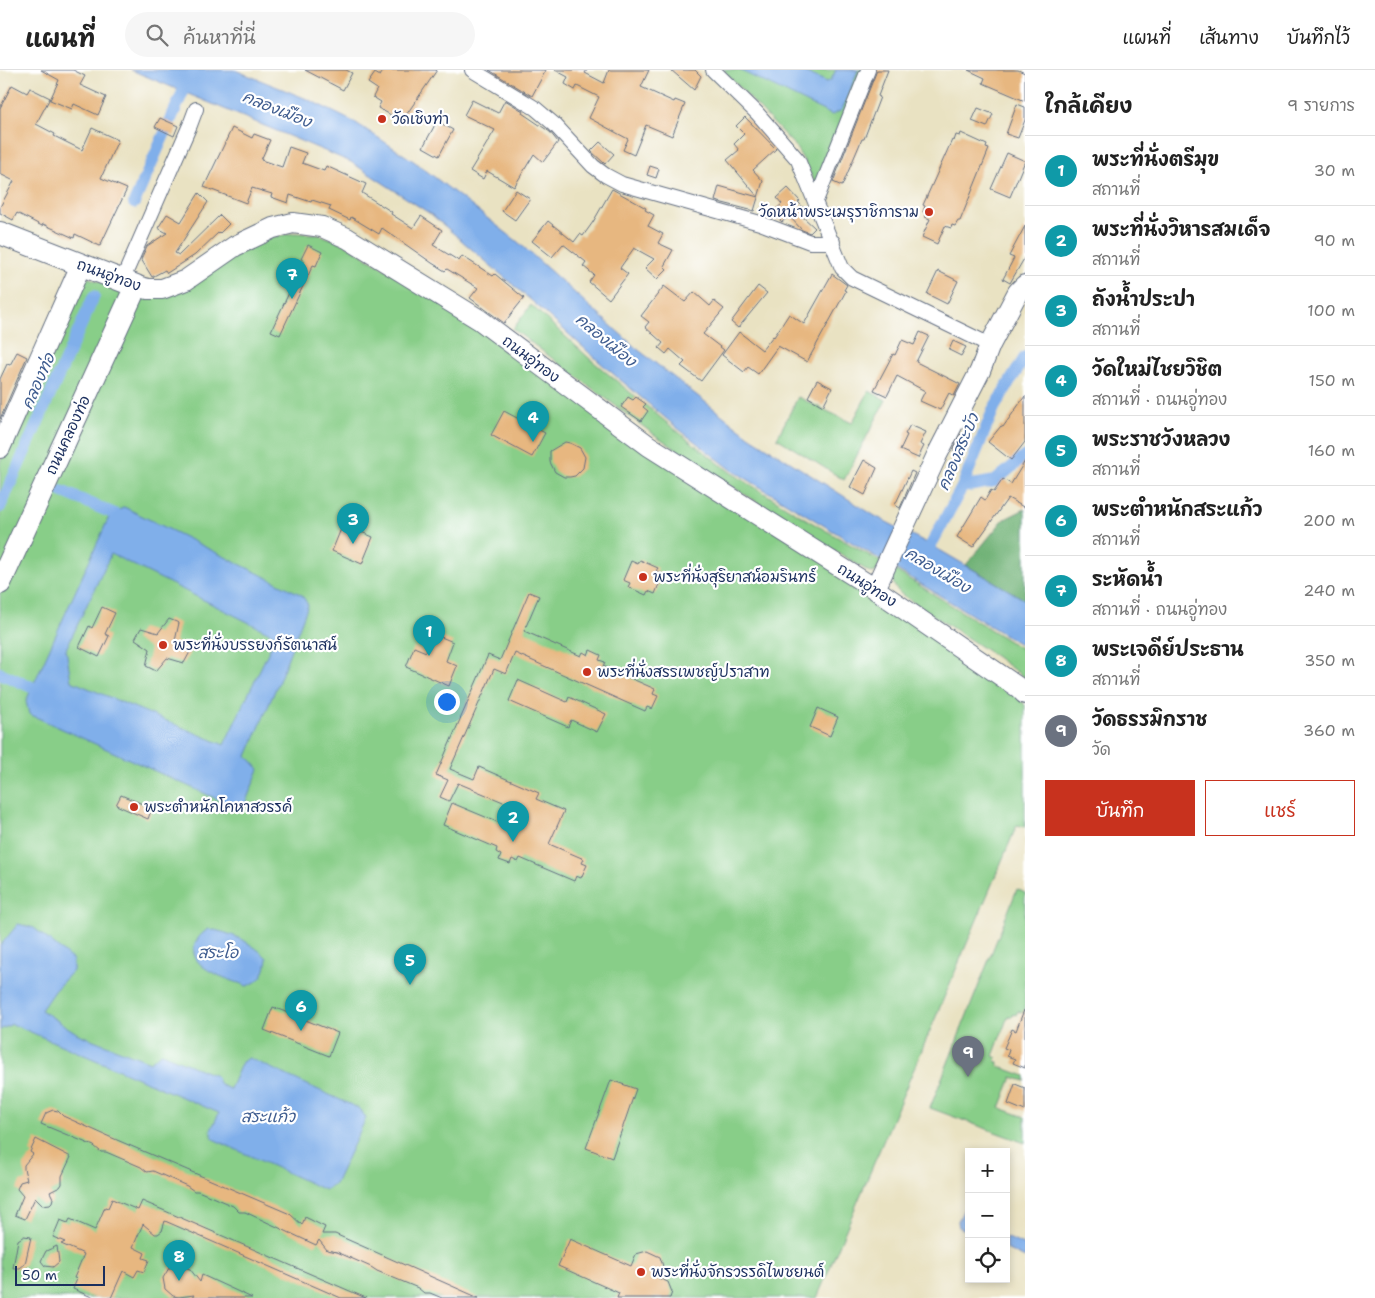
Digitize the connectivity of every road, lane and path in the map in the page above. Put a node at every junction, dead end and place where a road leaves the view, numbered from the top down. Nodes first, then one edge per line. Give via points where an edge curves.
1 (713, 70) edge
2 (868, 70) edge
3 (475, 71) edge
4 (196, 109) dead end
5 (816, 201) junction
6 (0, 233) edge
7 (833, 242) junction
8 (81, 265) junction
9 (129, 283) junction
10 (1025, 285) edge
11 (990, 345) junction
12 (0, 448) edge
13 (878, 582) junction
14 (0, 583) edge
15 (1025, 694) edge

1 - 5 street via 798,160
2 - 5 street
3 - 7 street via 535,108 593,166 622,184 760,222 810,242
4 - 9 street
5 - 7 street
6 - 8 main road, ถนนอู่ทอง
7 - 11 street via 842,268 852,278
8 - 9 main road, ถนนอู่ทอง
8 - 12 main road
9 - 13 main road, ถนนอู่ทอง via 148,289 162,289 186,280 235,246 273,228 293,223 322,228 347,238 480,320 649,446
9 - 14 main road, ถนนคลองท่อ
10 - 11 main road via 1018,292
11 - 13 main road
13 - 15 main road, ถนนอู่ทอง

